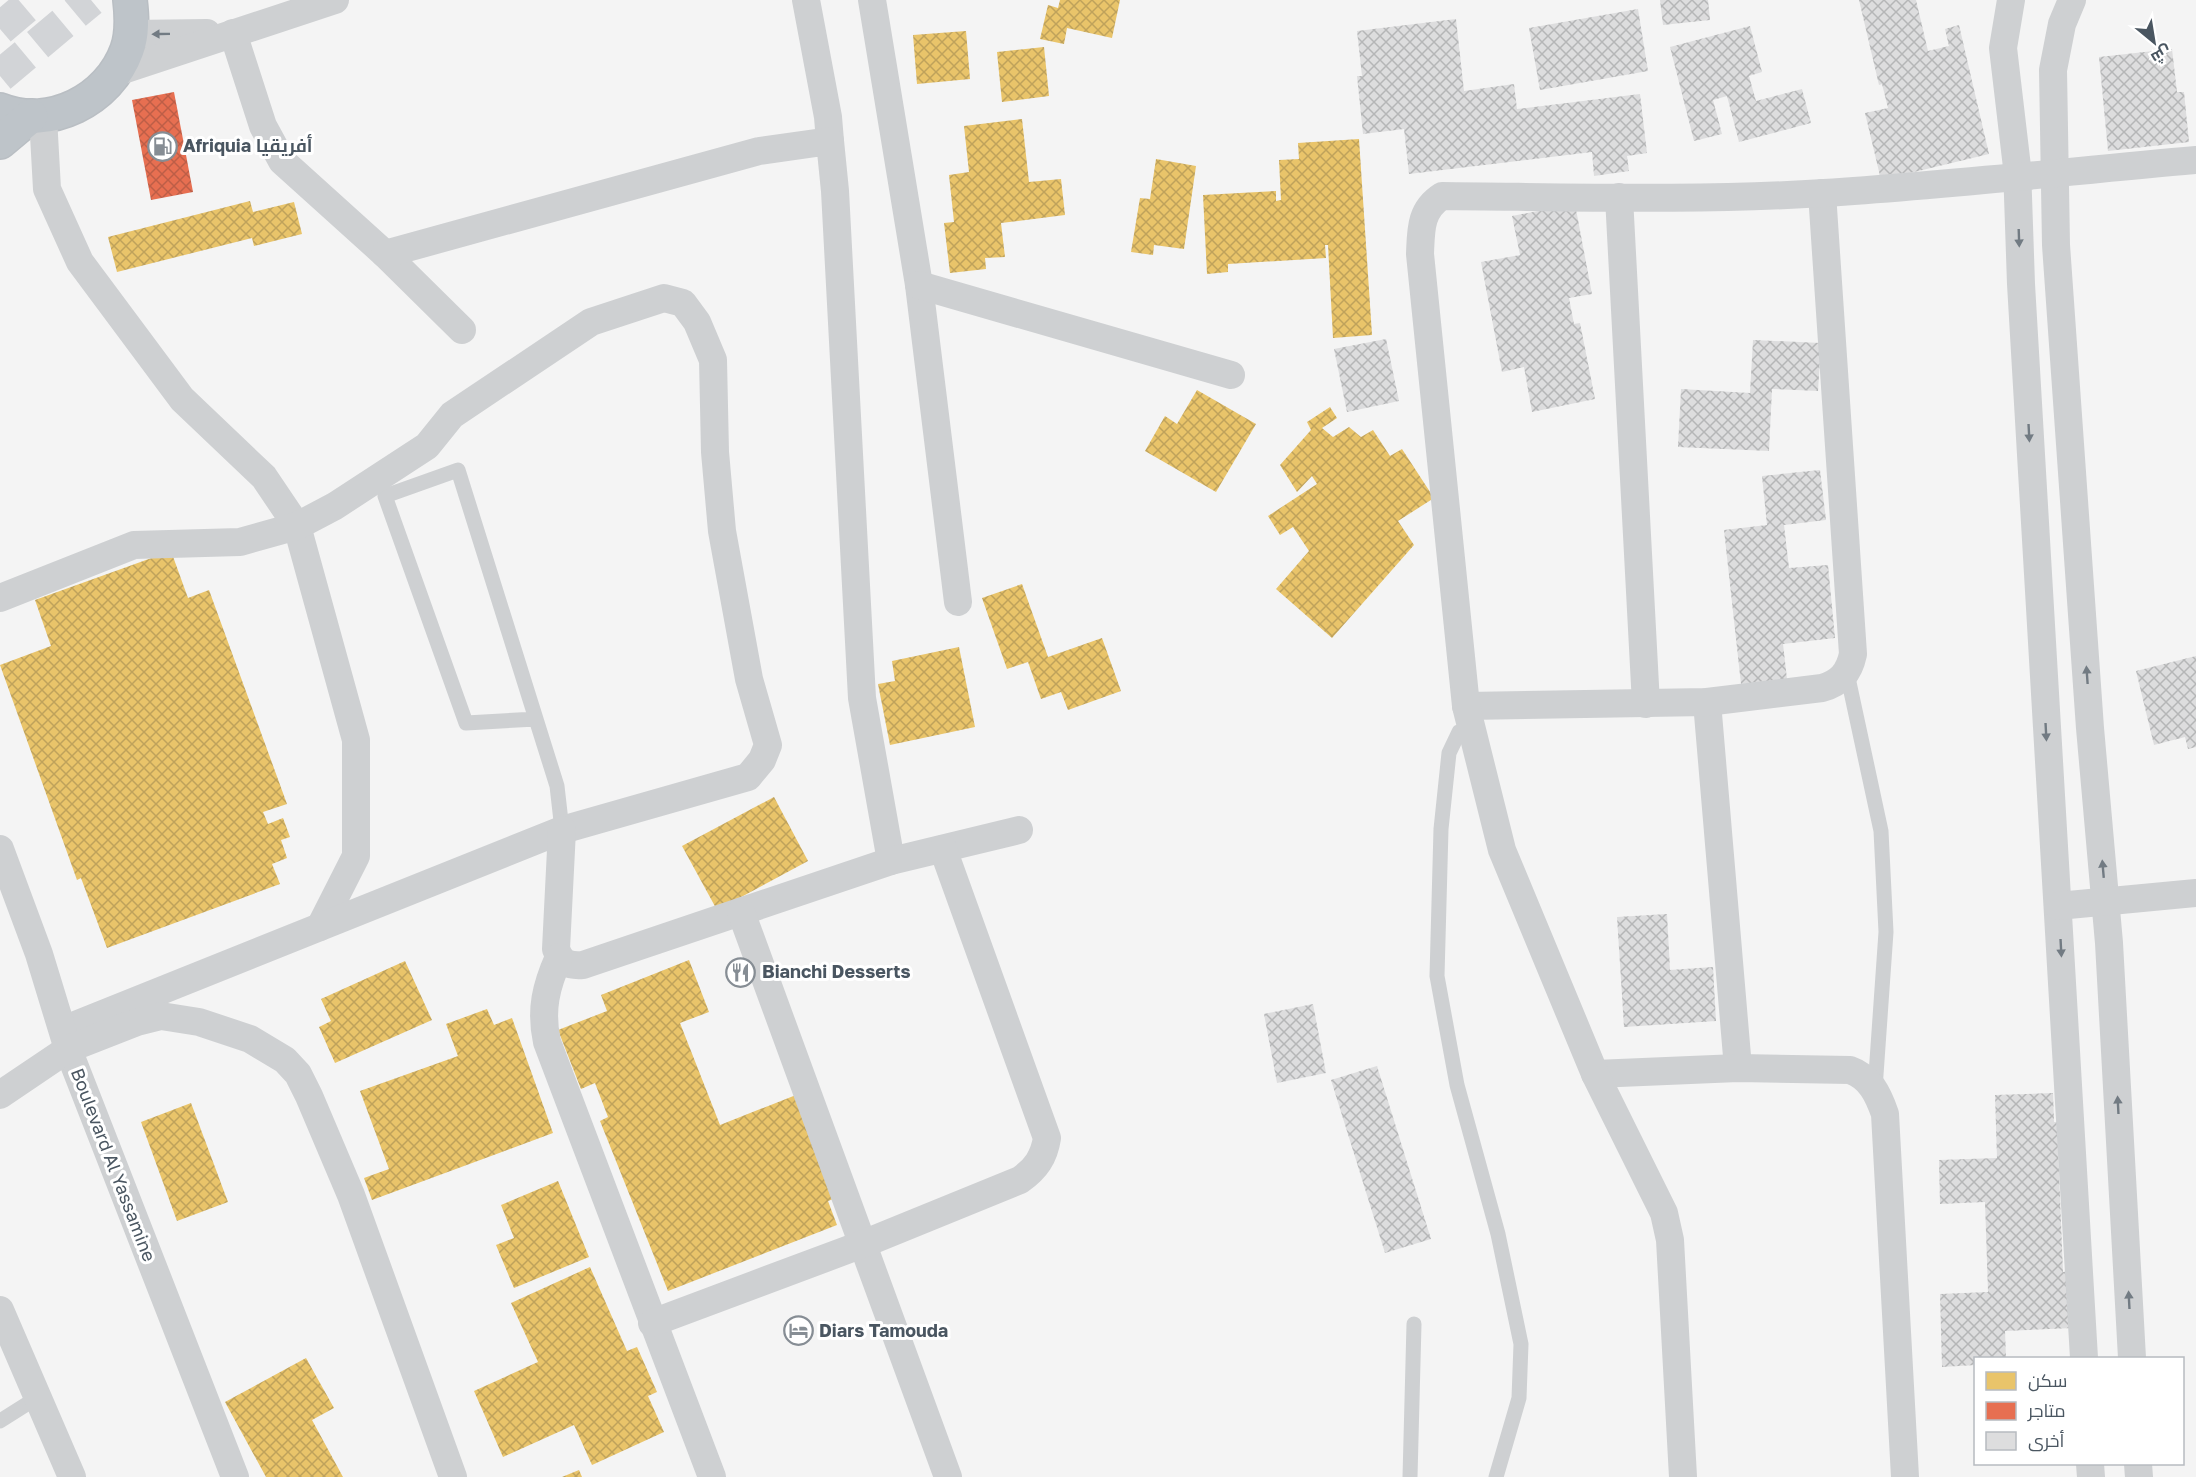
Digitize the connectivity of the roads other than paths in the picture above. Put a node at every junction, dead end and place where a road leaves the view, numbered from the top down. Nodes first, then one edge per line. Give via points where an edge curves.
1 (156, 0) edge
2 (335, 0) edge
3 (806, 0) edge
4 (872, 0) edge
5 (2011, 0) edge
6 (2072, 0) edge
7 (131, 19) edge
8 (233, 33) junction
9 (117, 72) junction
10 (24, 114) edge
11 (830, 141) junction
12 (0, 142) edge
13 (2196, 160) edge
14 (2055, 173) junction
15 (2017, 179) junction
16 (1822, 193) junction
17 (1619, 197) junction
18 (386, 254) junction
19 (919, 285) junction
20 (462, 330) dead end
21 (1231, 375) dead end
22 (297, 526) junction
23 (0, 598) edge
24 (958, 602) dead end
25 (1847, 673) junction
26 (1707, 702) junction
27 (1646, 704) junction
28 (1468, 718) junction
29 (536, 719) junction
30 (562, 830) junction
31 (1019, 830) dead end
32 (0, 849) edge
33 (943, 849) junction
34 (891, 861) junction
35 (2196, 893) edge
36 (2106, 903) junction
37 (2058, 906) junction
38 (741, 912) junction
39 (320, 927) junction
40 (559, 957) junction
41 (66, 1039) junction
42 (1738, 1068) junction
43 (1595, 1074) junction
44 (1875, 1090) junction
45 (0, 1095) edge
46 (863, 1244) junction
47 (0, 1310) edge
48 (652, 1323) junction
49 (1414, 1324) dead end
50 (2084, 1357) edge
51 (2132, 1357) edge
52 (38, 1397) junction
53 (0, 1421) edge
54 (72, 1477) edge
55 (235, 1477) edge
56 (453, 1477) edge
57 (712, 1477) edge
58 (948, 1477) edge
59 (1410, 1477) edge
60 (1496, 1477) edge
61 (1683, 1477) edge
62 (1905, 1477) edge

1 - 7 highway
2 - 8 street
3 - 11 street
4 - 19 street
5 - 15 street via 2002,48
6 - 14 street via 2062,24 2053,70
8 -> 7 street
7 - 9 highway via 128,49
8 - 9 street
8 - 18 street via 263,126 282,161
9 - 10 highway via 97,94 72,109
10 - 12 highway
10 - 22 street via 47,189 80,262 182,399 264,477
11 - 18 street via 759,152
11 - 34 street via 862,698
13 - 14 street
14 - 15 street
36 -> 14 street via 2056,245
15 - 16 street
15 -> 37 street
16 - 17 street
16 - 25 street via 1853,654
17 - 27 street
17 - 28 street via 1442,196 1424,213 1420,254
18 - 20 street
19 - 21 street
19 - 24 street
22 - 23 street via 240,542 134,545
22 - 30 street via 427,446 452,415 591,322 664,298 683,303 697,322 713,360 714,452 722,531 749,679 768,745 748,777
22 - 39 street via 356,740 356,856
25 - 26 street via 1835,684 1822,688
25 - 44 lane via 1881,831 1886,932
26 - 27 street
26 - 42 street
27 - 28 street
28 - 43 street via 1502,850
28 - 60 lane via 1449,753 1441,829 1437,976 1457,1085 1498,1234 1521,1344 1519,1398
29 - 29 lane via 466,723 385,496 458,470
29 - 30 lane via 557,786
30 - 39 street
30 - 40 street via 556,949
31 - 33 street
32 - 41 street, Boulevard Al Yassamine
33 - 34 street
33 - 46 street via 1047,1137 1046,1148 1034,1170 1020,1180
34 - 38 street
35 - 36 street
36 - 37 street
51 -> 36 street
37 -> 50 street
38 - 40 street via 583,965 570,966
38 - 46 street
39 - 41 street
40 - 48 street via 543,1008 547,1042
41 - 45 street
41 - 55 street, Boulevard Al Yassamine
41 - 56 street via 161,1016 199,1022 250,1039 285,1060 298,1074 351,1195
42 - 43 street
42 - 44 street via 1850,1070 1861,1074
43 - 61 street via 1668,1225
44 - 62 street via 1885,1114
46 - 48 street
46 - 58 street
47 - 52 street
48 - 57 street
49 - 59 lane
52 - 53 lane
52 - 54 street

